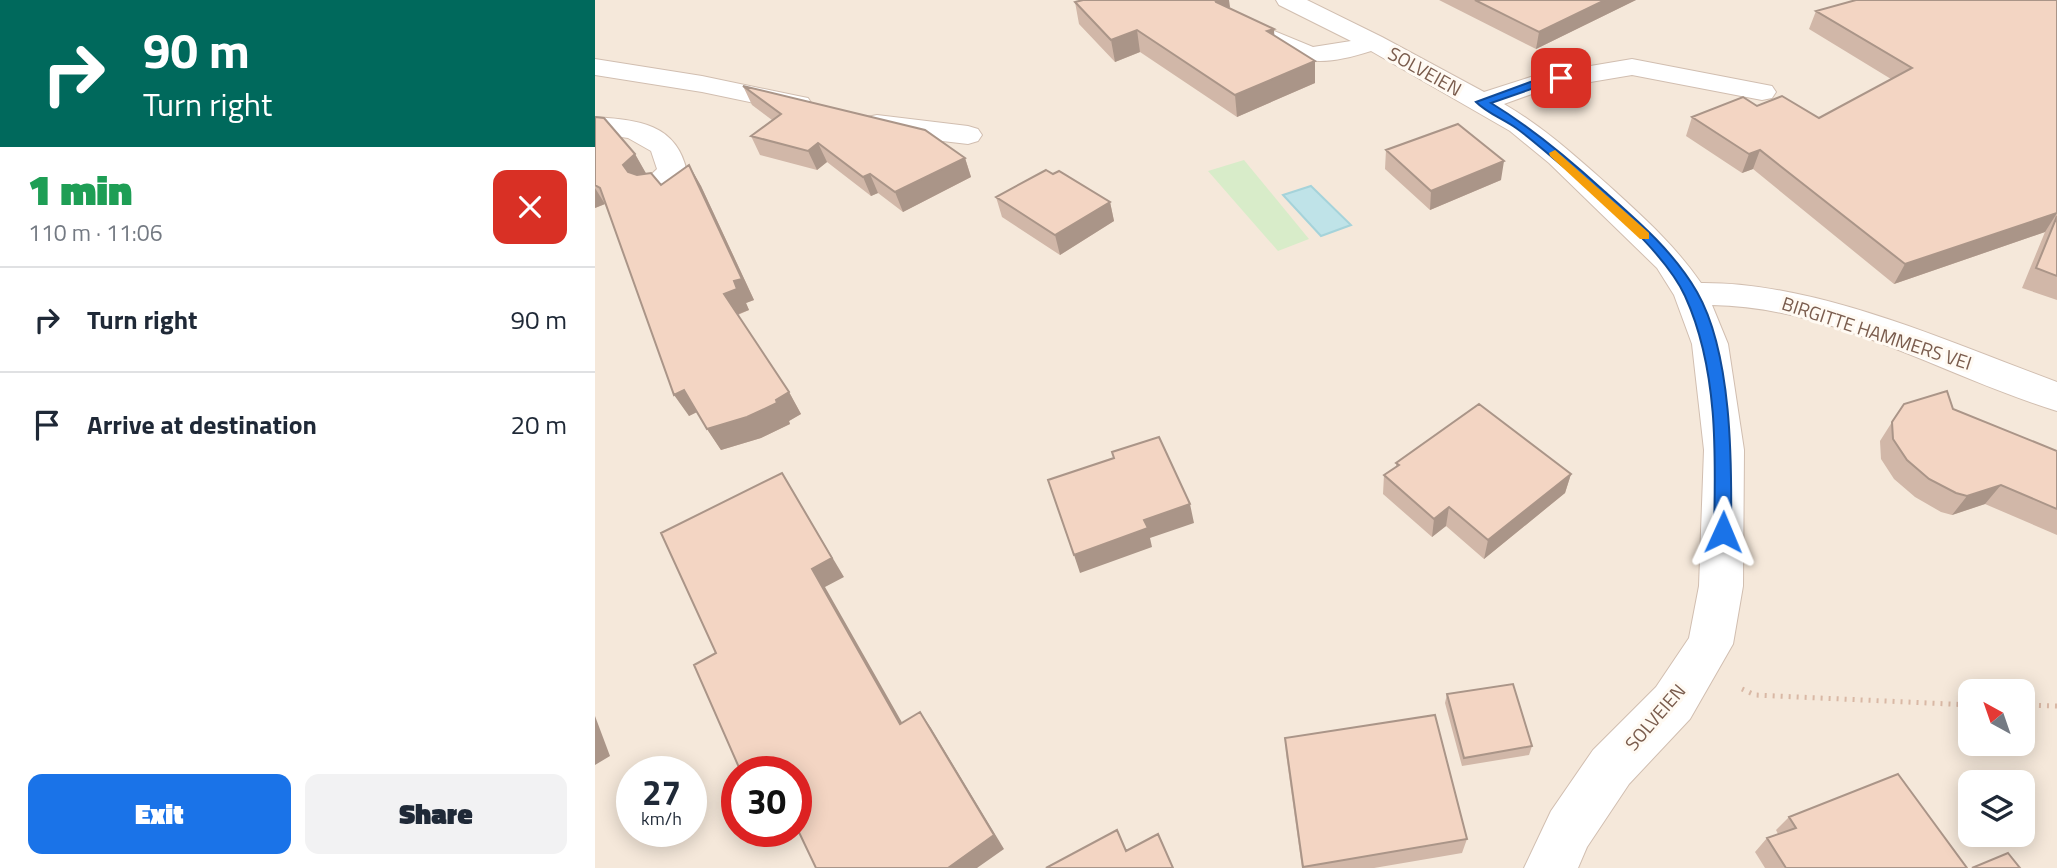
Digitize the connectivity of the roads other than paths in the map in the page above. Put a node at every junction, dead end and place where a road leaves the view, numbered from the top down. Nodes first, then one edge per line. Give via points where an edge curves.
1 (1288, 0) edge
2 (1240, 23) edge
3 (1373, 42) junction
4 (595, 67) edge
5 (1762, 92) dead end
6 (1482, 102) junction
7 (823, 110) edge
8 (857, 117) edge
9 (595, 125) edge
10 (968, 135) dead end
11 (654, 186) edge
12 (1691, 294) junction
13 (2057, 397) edge
14 (1550, 868) edge

1 - 3 street, SOLVEIEN
2 - 3 street, SOLVEIEN via 1310,56 1329,56
3 - 6 street, SOLVEIEN
4 - 7 street
5 - 6 street via 1632,67 1537,83
6 - 12 street, SOLVEIEN via 1520,125 1637,228 1669,261
8 - 10 street via 891,127
9 - 11 street via 656,137 672,172
12 - 13 street, BIRGITTE HAMMERS VEI via 1728,292 1808,307
12 - 14 street, SOLVEIEN via 1710,344 1724,450 1721,586 1710,644 1673,703 1611,767 1569,829

